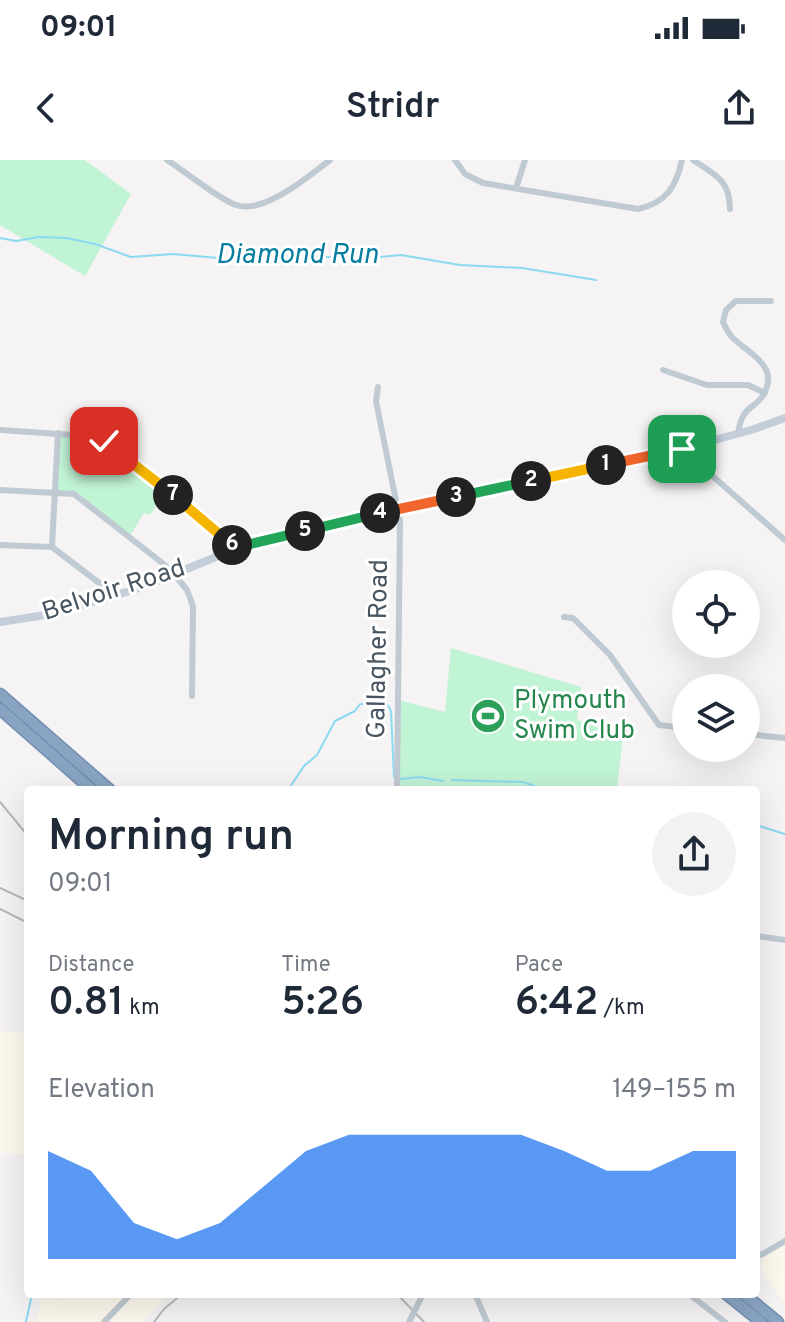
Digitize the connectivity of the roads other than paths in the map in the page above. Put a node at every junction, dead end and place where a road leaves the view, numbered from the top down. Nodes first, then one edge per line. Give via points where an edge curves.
1 (167, 160) edge
2 (330, 160) edge
3 (455, 160) edge
4 (525, 160) edge
5 (682, 160) edge
6 (693, 160) edge
7 (516, 188) junction
8 (730, 209) dead end
9 (771, 301) dead end
10 (663, 370) dead end
11 (378, 387) dead end
12 (765, 393) junction
13 (785, 418) edge
14 (0, 430) edge
15 (58, 433) junction
16 (738, 433) junction
17 (682, 449) junction
18 (0, 490) edge
19 (54, 493) junction
20 (397, 509) junction
21 (785, 540) edge
22 (0, 545) edge
23 (52, 547) junction
24 (234, 548) junction
25 (175, 575) junction
26 (112, 596) junction
27 (564, 617) dead end
28 (0, 622) edge
29 (0, 694) edge
30 (192, 696) dead end
31 (0, 709) edge
32 (672, 726) edge
33 (760, 735) edge
34 (785, 738) edge
35 (87, 786) edge
36 (105, 786) edge
37 (397, 786) edge
38 (760, 937) edge
39 (785, 940) edge
40 (785, 1241) edge
41 (760, 1255) edge
42 (127, 1298) edge
43 (421, 1298) edge
44 (477, 1298) edge
45 (694, 1298) edge
46 (731, 1298) edge
47 (749, 1298) edge
48 (104, 1322) edge
49 (409, 1322) edge
50 (487, 1322) edge
51 (725, 1322) edge
52 (761, 1322) edge
53 (778, 1322) edge

1 - 2 street via 236,205 256,207
3 - 7 street via 476,181
4 - 7 street
5 - 7 street via 670,193 638,209
6 - 8 street via 724,181
9 - 12 street via 736,301 723,322 729,335 765,364
10 - 12 street via 707,385 748,385
11 - 20 street, Gallagher Road via 376,401
12 - 16 street via 741,416
13 - 16 street, Belvoir Road
14 - 15 street
15 - 19 street
15 - 24 street via 104,441
16 - 17 street, Belvoir Road
17 - 20 street, Belvoir Road
17 - 21 street
18 - 19 street
19 - 23 street
19 - 25 street via 74,494
20 - 24 street, Belvoir Road
20 - 37 street, Gallagher Road
22 - 23 street
23 - 26 street
24 - 25 street, Belvoir Road
25 - 26 street, Belvoir Road
25 - 30 street via 193,606
26 - 28 street, Belvoir Road
27 - 32 street via 573,618 610,655 659,725
29 - 36 highway
31 - 35 highway
33 - 34 street
38 - 39 street
40 - 41 street
42 - 48 street
43 - 49 street, bridge
44 - 50 street
45 - 51 street
46 - 52 highway
47 - 53 highway

